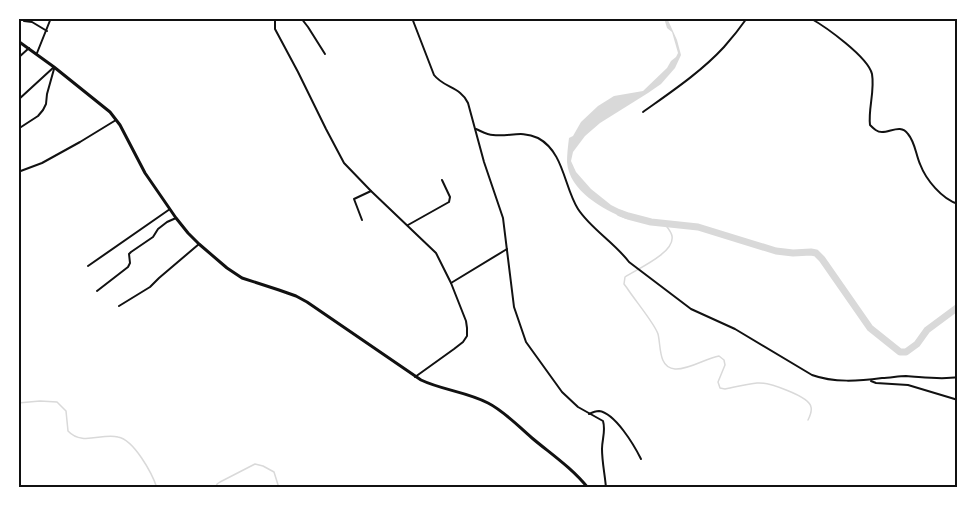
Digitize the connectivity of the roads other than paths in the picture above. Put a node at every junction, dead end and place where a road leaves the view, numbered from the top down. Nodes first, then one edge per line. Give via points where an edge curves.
1 (51, 18) edge
2 (275, 18) edge
3 (301, 18) edge
4 (412, 18) edge
5 (747, 18) edge
6 (810, 18) edge
7 (24, 21) dead end
8 (46, 31) junction
9 (18, 41) edge
10 (29, 48) junction
11 (37, 53) junction
12 (325, 54) dead end
13 (18, 58) edge
14 (54, 67) junction
15 (18, 100) edge
16 (643, 112) dead end
17 (116, 120) junction
18 (18, 129) edge
19 (476, 129) junction
20 (18, 172) edge
21 (442, 180) dead end
22 (371, 191) junction
23 (958, 204) edge
24 (170, 209) junction
25 (176, 218) junction
26 (362, 220) dead end
27 (408, 225) junction
28 (199, 244) junction
29 (507, 249) junction
30 (88, 266) dead end
31 (451, 283) junction
32 (97, 291) dead end
33 (119, 306) dead end
34 (415, 377) junction
35 (958, 378) edge
36 (868, 380) junction
37 (958, 400) edge
38 (589, 414) junction
39 (641, 459) dead end
40 (588, 488) edge
41 (606, 488) edge

1 - 8 street
2 - 22 street via 275,29 344,163
3 - 12 street
4 - 19 street via 434,75 467,99
5 - 16 street via 707,63
6 - 23 street via 869,66 870,125 883,132 903,129 908,133 928,179
7 - 8 street
8 - 11 street
9 - 10 street
10 - 11 street
10 - 13 street
11 - 14 street
14 - 15 street
14 - 17 street
14 - 18 street via 43,110
17 - 20 street via 42,163
17 - 24 street
19 - 29 street via 503,218
19 - 36 street via 492,135 527,134 548,145 584,217 633,266 691,309 735,329 813,375 835,381
21 - 27 street via 449,202
22 - 26 street via 354,199
22 - 27 street
24 - 25 street
24 - 30 street
25 - 28 street
25 - 32 street via 131,252 128,267
27 - 31 street via 436,253
28 - 33 street via 150,287
28 - 34 street via 242,279 296,296
29 - 31 street
29 - 38 street via 514,307 526,342 562,392
31 - 34 street via 466,321 467,336
34 - 40 street via 489,403 575,472
35 - 36 street via 904,376
36 - 37 street via 908,385
38 - 39 street via 597,411 614,420
38 - 41 street via 600,418 604,425

